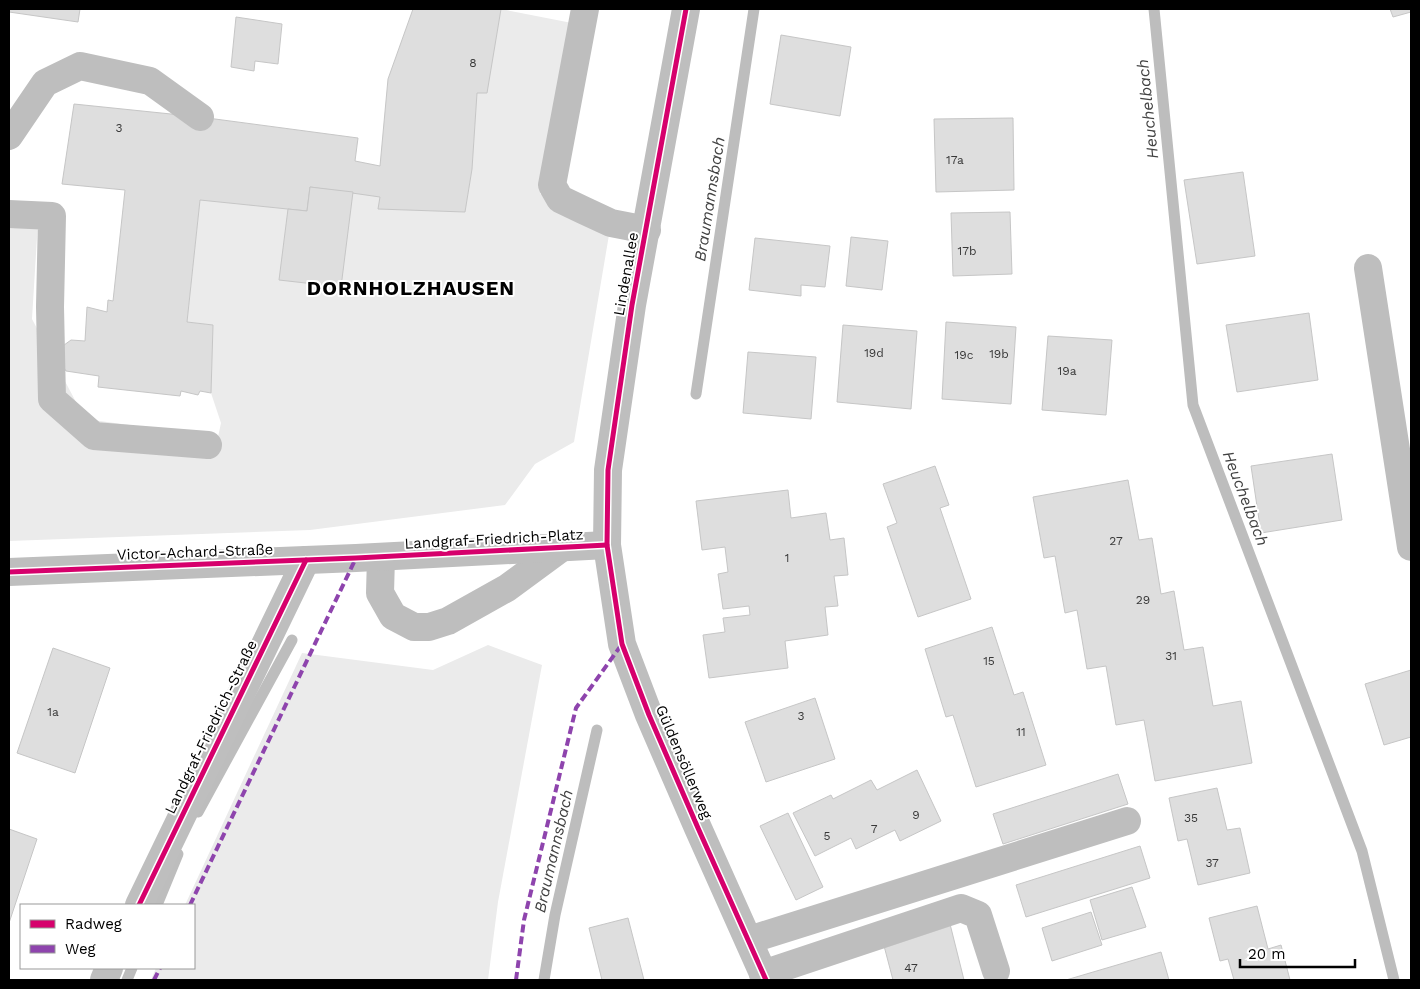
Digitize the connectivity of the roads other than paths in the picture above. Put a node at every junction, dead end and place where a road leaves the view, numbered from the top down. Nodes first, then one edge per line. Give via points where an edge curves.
1 (585, 9) edge
2 (686, 9) edge
3 (200, 117) dead end
4 (9, 136) edge
5 (9, 214) edge
6 (647, 230) junction
7 (1368, 268) dead end
8 (208, 445) dead end
9 (607, 545) junction
10 (1411, 547) edge
11 (560, 548) junction
12 (381, 557) junction
13 (306, 560) junction
14 (9, 572) edge
15 (1127, 821) dead end
16 (139, 904) edge
17 (749, 940) junction
18 (996, 971) dead end
19 (765, 977) edge

1 - 6 street via 552,185 560,199 583,210 611,223
2 - 6 street, Lindenallee
3 - 4 street via 150,81 80,66 45,83
5 - 8 street via 52,216 52,399 94,436
6 - 9 street, Lindenallee via 632,305 608,470
7 - 10 street
9 - 11 street, Landgraf-Friedrich-Platz
9 - 17 street, Güldensöllerweg via 622,644 657,733
11 - 12 street, Landgraf-Friedrich-Platz
11 - 12 street, Landgraf-Friedrich-Platz via 507,588 448,621 429,627 414,627 393,616 380,593
12 - 13 street, Victor-Achard-Straße
13 - 14 street, Victor-Achard-Straße
13 - 16 street, Landgraf-Friedrich-Straße
15 - 17 street
17 - 19 street, Güldensöllerweg
18 - 19 street via 978,915 961,908

